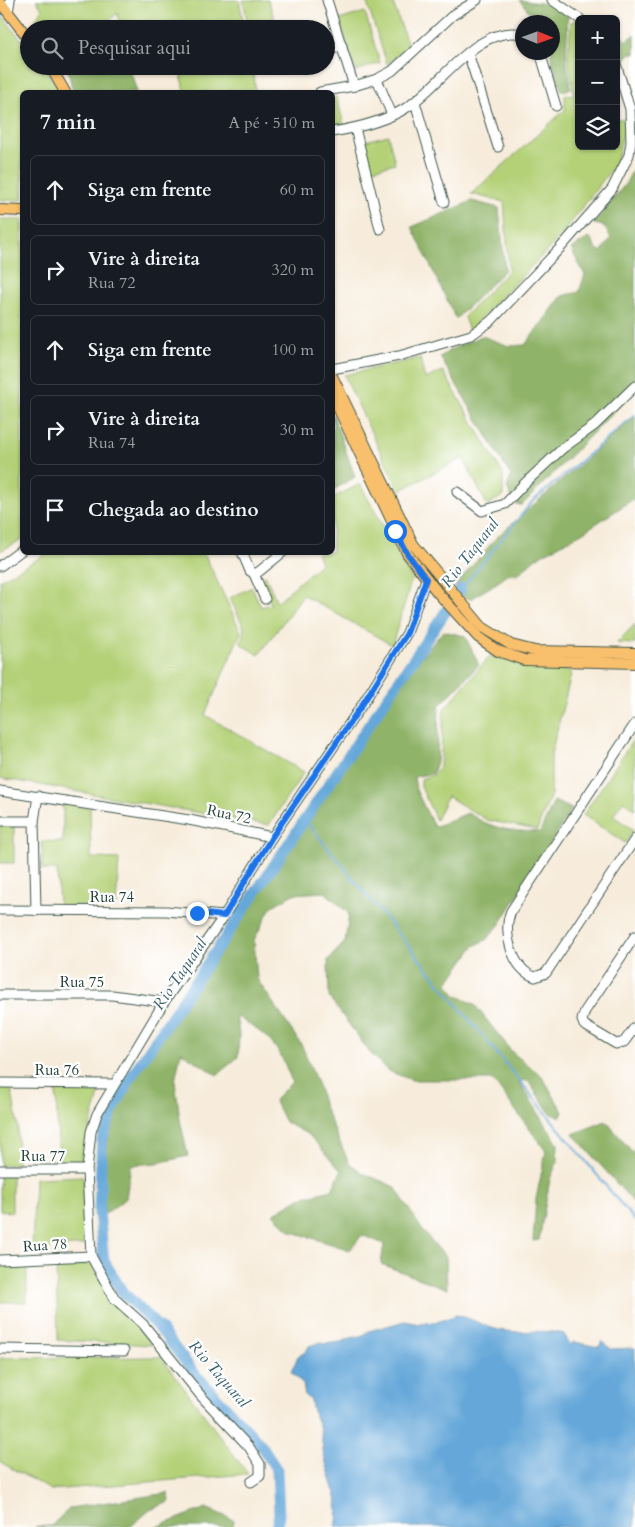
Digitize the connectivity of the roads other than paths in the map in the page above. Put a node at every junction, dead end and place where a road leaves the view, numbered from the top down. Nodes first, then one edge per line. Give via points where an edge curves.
1 (10, 0) edge
2 (327, 0) edge
3 (477, 0) edge
4 (552, 0) edge
5 (0, 2) edge
6 (8, 12) junction
7 (575, 16) edge
8 (334, 20) edge
9 (335, 25) edge
10 (20, 27) edge
11 (515, 34) edge
12 (342, 46) junction
13 (335, 48) edge
14 (468, 53) junction
15 (542, 60) edge
16 (55, 75) edge
17 (620, 77) edge
18 (377, 79) junction
19 (354, 86) junction
20 (64, 90) edge
21 (331, 90) edge
22 (415, 102) junction
23 (556, 106) dead end
24 (392, 115) junction
25 (355, 128) junction
26 (335, 131) edge
27 (498, 147) dead end
28 (444, 202) dead end
29 (0, 210) edge
30 (20, 211) edge
31 (380, 229) dead end
32 (335, 368) edge
33 (335, 382) edge
34 (635, 386) edge
35 (335, 402) edge
36 (457, 492) dead end
37 (20, 551) edge
38 (244, 555) edge
39 (279, 555) edge
40 (0, 566) edge
41 (254, 574) junction
42 (426, 579) junction
43 (265, 599) dead end
44 (635, 653) edge
45 (635, 663) edge
46 (635, 724) edge
47 (0, 791) edge
48 (38, 796) junction
49 (0, 821) edge
50 (34, 821) junction
51 (272, 837) junction
52 (635, 839) edge
53 (0, 910) edge
54 (36, 911) junction
55 (224, 916) junction
56 (635, 936) edge
57 (0, 995) edge
58 (164, 1002) junction
59 (635, 1026) edge
60 (0, 1083) edge
61 (114, 1084) junction
62 (0, 1170) edge
63 (87, 1170) junction
64 (91, 1256) junction
65 (0, 1260) edge
66 (0, 1349) edge
67 (124, 1351) dead end
68 (251, 1482) dead end

1 - 6 street
2 - 8 street
3 - 18 street via 453,15 399,64
4 - 7 street
5 - 6 main road
6 - 10 main road
9 - 12 street
11 - 14 street via 494,36
12 - 13 street
12 - 19 street
14 - 22 street
14 - 27 street
15 - 23 street
16 - 20 main road
17 - 32 street via 630,109 631,142 629,155 612,189 496,316 470,335 400,356
18 - 19 street
18 - 24 street
19 - 21 street
22 - 24 street
22 - 28 street
24 - 25 street
25 - 26 street
25 - 31 street
29 - 30 main road
33 - 44 main road via 405,530 423,557 489,633 518,648 545,652
34 - 36 street via 505,504 482,511
35 - 42 main road via 402,544
37 - 40 street
38 - 41 street
39 - 41 street
41 - 43 street
42 - 45 main road via 488,645 524,660
42 - 51 street via 407,633
46 - 52 street via 511,911 509,939 514,957 526,971 536,977 546,973
47 - 48 street, Rua 72
48 - 50 street
48 - 51 street, Rua 72
49 - 50 street
50 - 54 street
51 - 55 street
53 - 54 street, Rua 74
54 - 55 street, Rua 74 via 166,911
55 - 58 street
56 - 59 street via 582,1020 584,1025 616,1044 624,1042
57 - 58 street, Rua 75 via 112,995
58 - 61 street
60 - 61 street, Rua 76
61 - 63 street via 92,1127
62 - 63 street, Rua 77
63 - 64 street
64 - 65 street, Rua 78
64 - 68 street via 115,1299 143,1324 201,1396 249,1447 261,1469 260,1476
66 - 67 street

